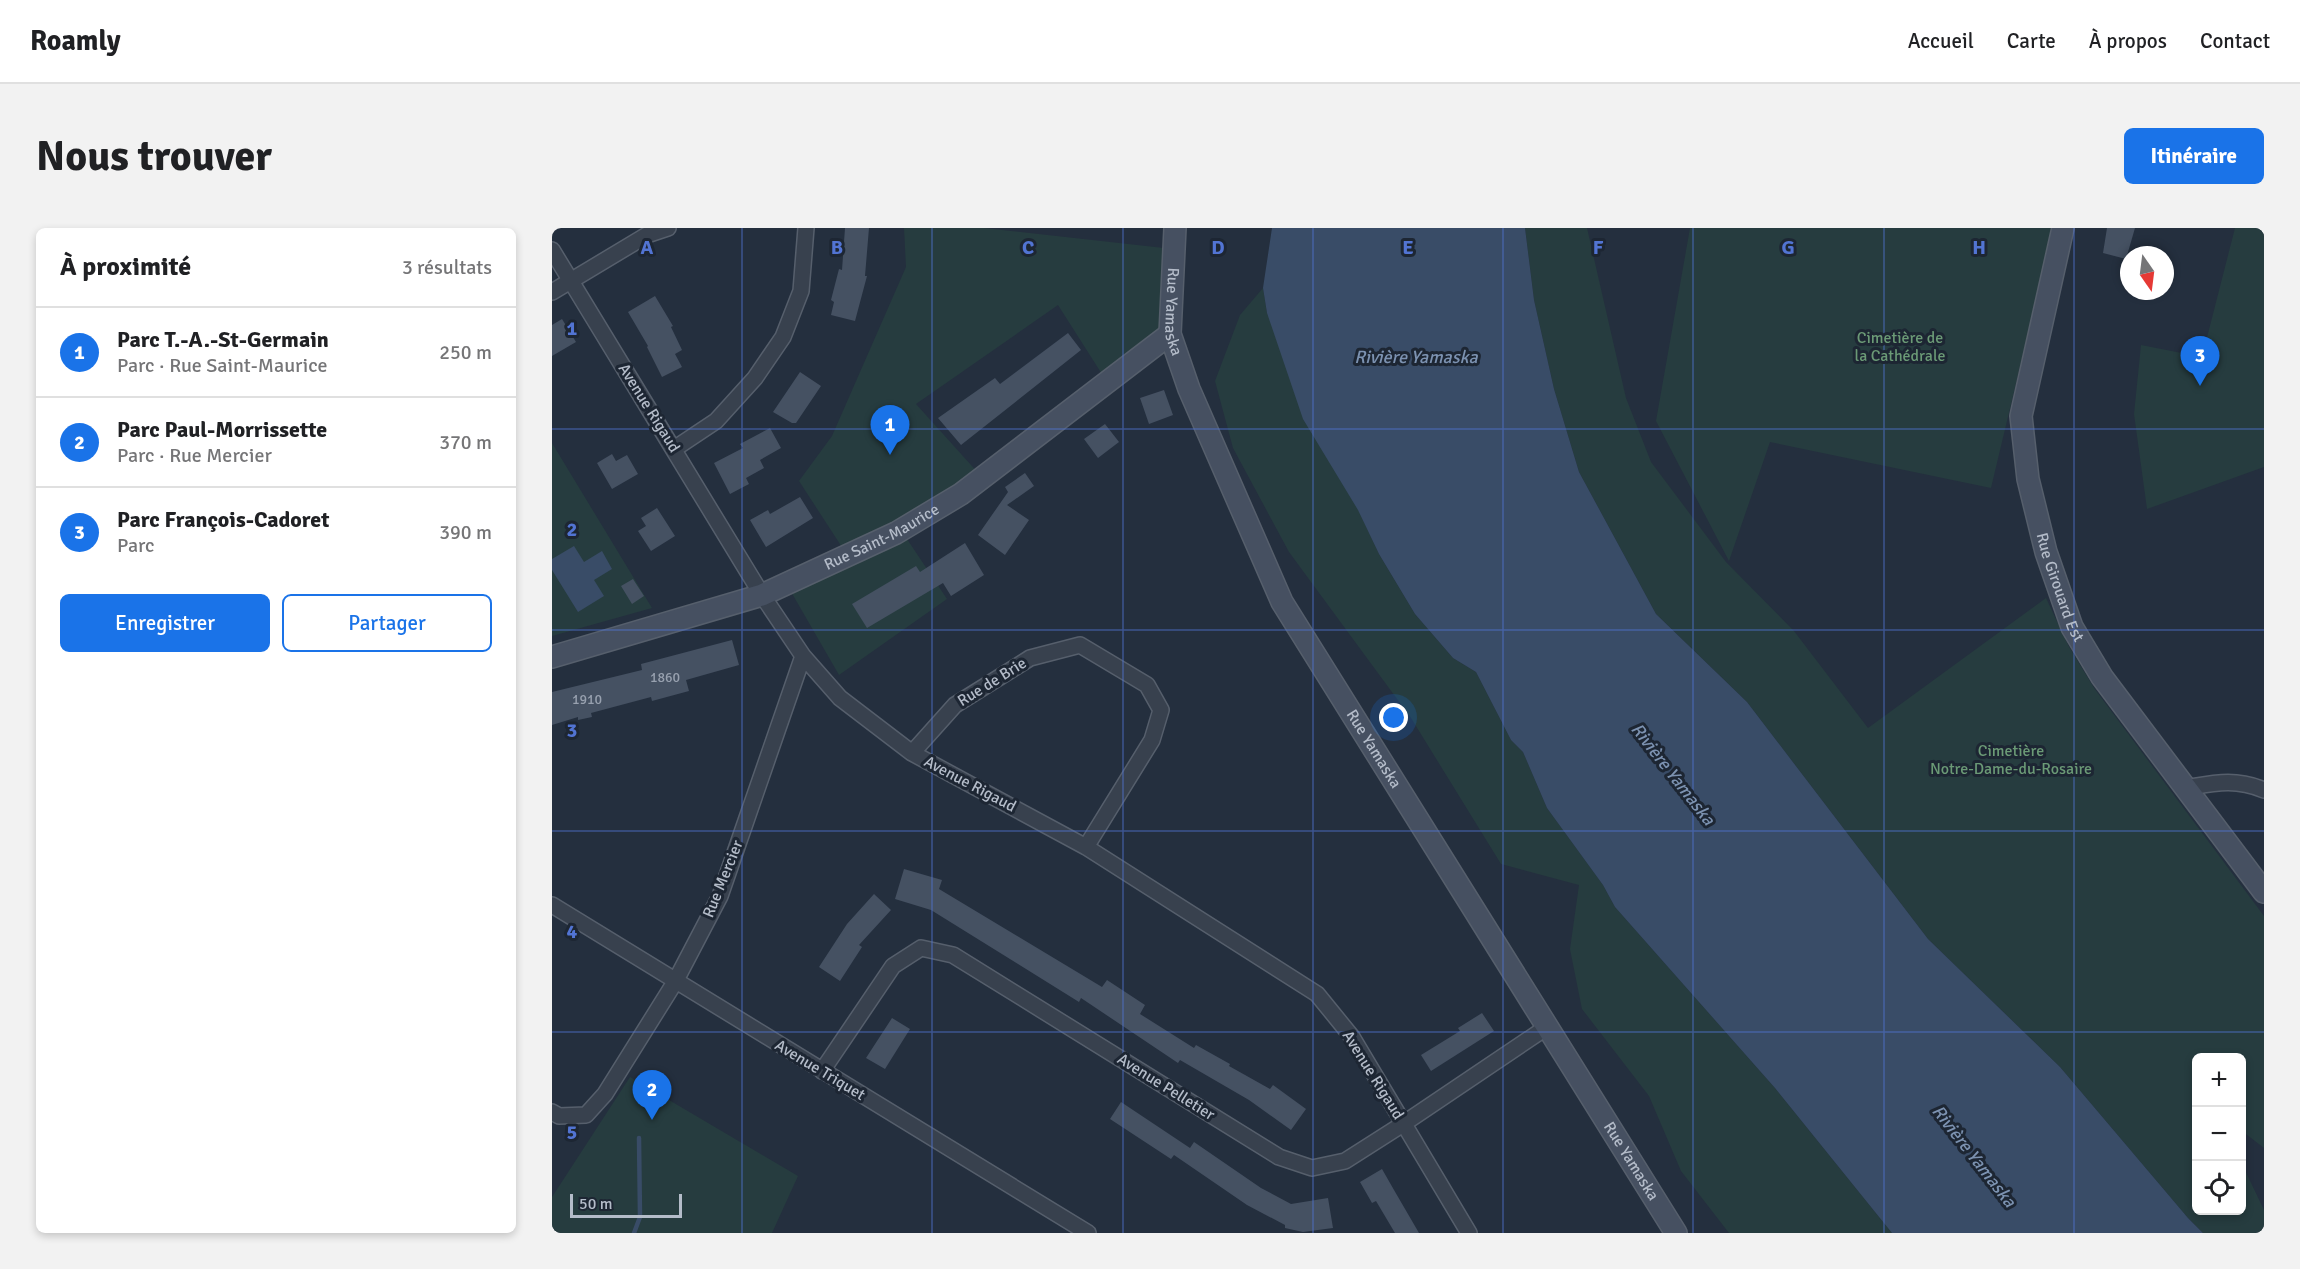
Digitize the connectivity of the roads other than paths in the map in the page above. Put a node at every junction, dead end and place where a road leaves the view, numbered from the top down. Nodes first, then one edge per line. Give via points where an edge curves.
1 (668, 228) edge
2 (806, 228) edge
3 (1175, 228) edge
4 (2063, 228) edge
5 (552, 250) edge
6 (571, 281) junction
7 (552, 292) edge
8 (1170, 334) junction
9 (674, 449) junction
10 (762, 595) junction
11 (803, 656) junction
12 (552, 657) edge
13 (912, 753) junction
14 (2185, 788) junction
15 (2264, 790) edge
16 (1086, 847) junction
17 (2264, 892) edge
18 (552, 905) edge
19 (675, 982) junction
20 (1547, 1028) junction
21 (822, 1071) junction
22 (552, 1112) edge
23 (1403, 1125) junction
24 (1088, 1233) edge
25 (1469, 1233) edge
26 (1676, 1233) edge

1 - 6 street
2 - 9 street via 801,291 783,337 755,378 716,421
3 - 8 street, Rue Yamaska
4 - 14 street, Rue Girouard Est via 2021,416 2028,479 2046,552 2072,627 2102,677
5 - 6 street, Avenue Rigaud
6 - 7 street
6 - 9 street, Avenue Rigaud
8 - 10 street, Rue Saint-Maurice via 961,494 896,533
8 - 20 street, Rue Yamaska via 1189,389 1282,602
9 - 10 street, Avenue Rigaud
10 - 11 street, Avenue Rigaud
10 - 12 street, Rue Saint-Maurice
11 - 13 street, Avenue Rigaud via 840,698
11 - 19 street, Rue Mercier via 720,896
13 - 16 street, Avenue Rigaud
13 - 16 street, Rue de Brie via 955,705 1030,658 1080,645 1147,686 1161,710 1152,740
14 - 15 street via 2246,783
14 - 17 street, Rue Girouard Est
16 - 23 street, Avenue Rigaud via 1317,994 1352,1037
18 - 19 street, Avenue Triquet
19 - 21 street, Avenue Triquet
19 - 22 street, Rue Mercier via 605,1094 586,1114 559,1116
20 - 23 street, Avenue Pelletier
20 - 26 street, Rue Yamaska
21 - 23 street, Avenue Pelletier via 893,966 921,948 953,955 1279,1157 1312,1168 1345,1161
21 - 24 street, Avenue Triquet
23 - 25 street, Avenue Rigaud

